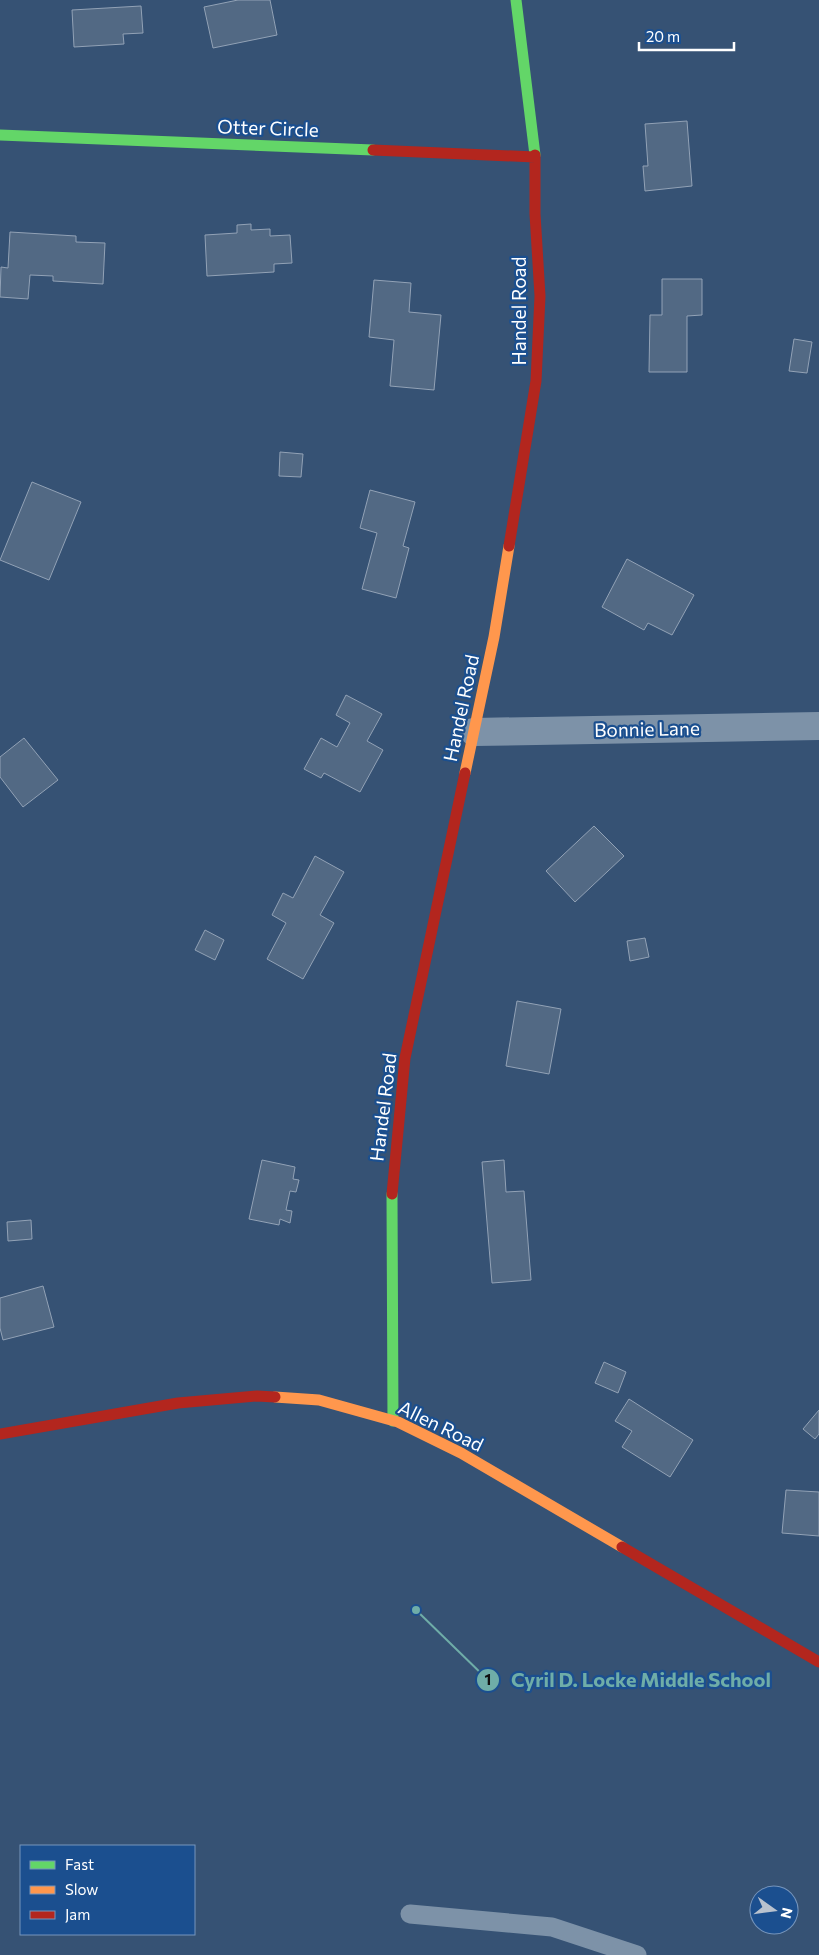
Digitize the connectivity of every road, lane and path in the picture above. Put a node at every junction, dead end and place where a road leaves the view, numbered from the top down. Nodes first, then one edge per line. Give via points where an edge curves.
1 (516, 0) edge
2 (0, 135) edge
3 (535, 157) junction
4 (819, 726) edge
5 (474, 732) junction
6 (393, 1421) junction
7 (0, 1434) edge
8 (819, 1662) edge
9 (410, 1914) dead end
10 (637, 1955) edge

1 - 3 street, Handel Road
2 - 3 street, Otter Circle
3 - 5 street, Handel Road via 540,296 536,381 494,637
4 - 5 street, Bonnie Lane
5 - 6 street, Handel Road via 405,1058 394,1151 391,1205
6 - 7 street, Allen Road via 319,1400 257,1396 178,1403
6 - 8 street, Allen Road via 461,1453
9 - 10 lane via 552,1927

